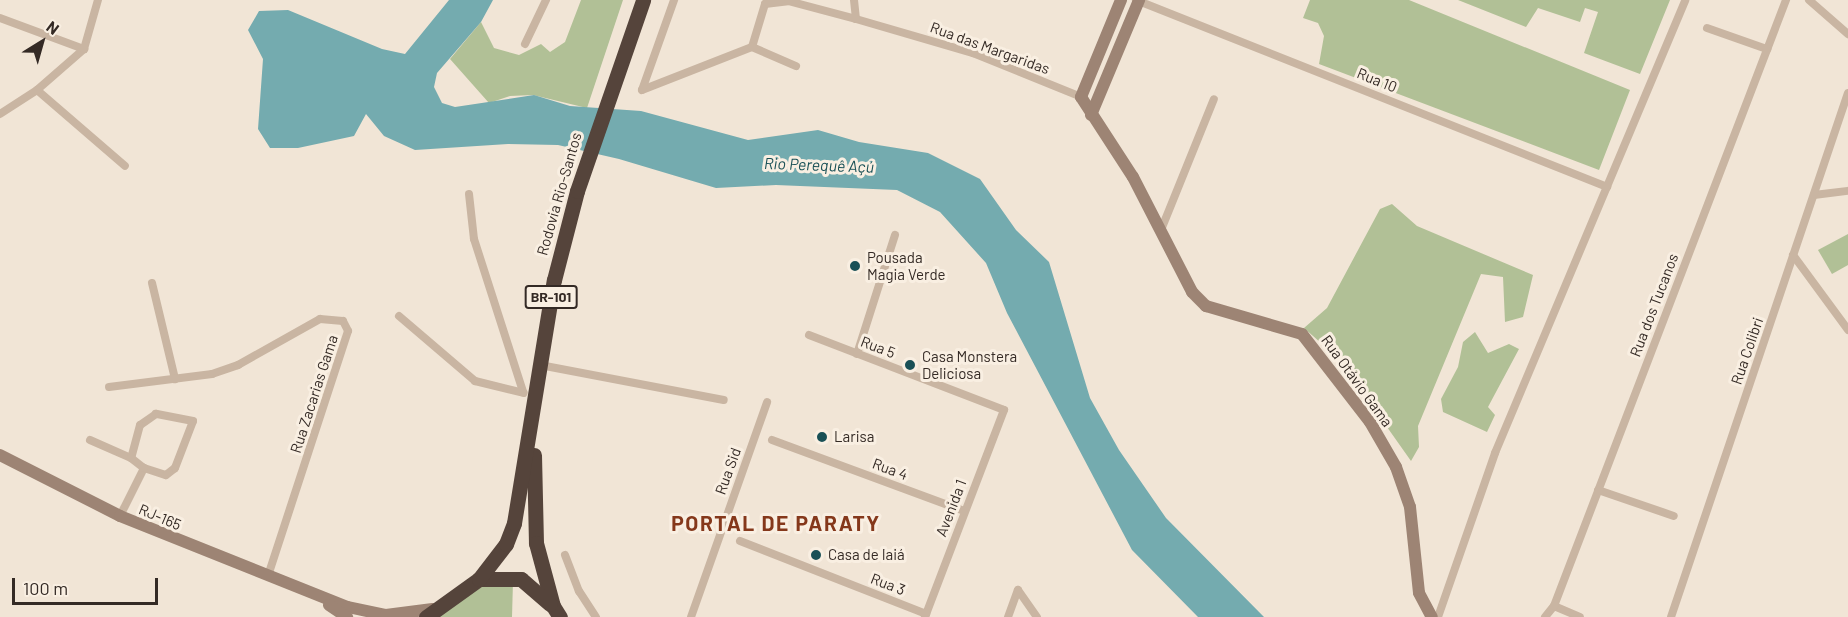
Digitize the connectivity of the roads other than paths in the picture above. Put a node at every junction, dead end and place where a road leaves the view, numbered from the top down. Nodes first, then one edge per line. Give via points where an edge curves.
1 (98, 0) edge
2 (546, 0) edge
3 (643, 0) edge
4 (674, 0) edge
5 (854, 0) edge
6 (1121, 0) edge
7 (1138, 0) edge
8 (1685, 0) edge
9 (1786, 0) edge
10 (1809, 0) edge
11 (0, 18) edge
12 (856, 19) junction
13 (1707, 28) dead end
14 (1848, 34) edge
15 (525, 44) dead end
16 (752, 47) junction
17 (84, 49) junction
18 (1767, 49) junction
19 (796, 66) dead end
20 (37, 90) junction
21 (1848, 93) edge
22 (1081, 97) junction
23 (1214, 99) dead end
24 (1097, 103) junction
25 (0, 114) edge
26 (1091, 115) junction
27 (125, 166) dead end
28 (1606, 187) junction
29 (1848, 191) edge
30 (469, 194) dead end
31 (1814, 195) junction
32 (1161, 230) junction
33 (895, 235) dead end
34 (1793, 255) junction
35 (152, 283) dead end
36 (399, 316) dead end
37 (1848, 330) edge
38 (809, 335) dead end
39 (857, 354) junction
40 (540, 365) junction
41 (175, 379) junction
42 (109, 387) dead end
43 (531, 399) junction
44 (724, 400) dead end
45 (767, 402) dead end
46 (1004, 410) joint
47 (90, 440) dead end
48 (772, 440) dead end
49 (0, 455) edge
50 (131, 458) junction
51 (144, 468) junction
52 (1598, 490) junction
53 (964, 511) junction
54 (120, 516) junction
55 (1674, 516) dead end
56 (740, 541) dead end
57 (566, 555) dead end
58 (268, 576) junction
59 (479, 579) junction
60 (313, 594) junction
61 (1554, 606) junction
62 (556, 612) edge
63 (429, 613) edge
64 (925, 615) edge
65 (346, 617) edge
66 (596, 617) edge
67 (691, 617) edge
68 (1008, 617) edge
69 (1036, 617) edge
70 (1432, 617) edge
71 (1438, 617) edge
72 (1545, 617) edge
73 (1580, 617) edge
74 (1671, 617) edge

1 - 17 street
2 - 15 street
3 - 40 highway, Rodovia Rio-Santos / BR-101 via 577,191 554,280
4 - 16 street via 642,90
5 - 12 street
6 - 22 street
7 - 24 street
7 - 28 street, Rua 10
8 - 28 street
9 - 18 street, Rua dos Tucanos
10 - 14 street
11 - 17 street
12 - 16 street, Rua das Margaridas via 788,1 765,4
12 - 22 street, Rua das Margaridas via 973,53
13 - 18 street
16 - 19 street
17 - 20 street
18 - 52 street, Rua dos Tucanos
20 - 25 street
20 - 27 street
21 - 31 street, Rua Colibri
22 - 24 street, Rua das Margaridas
22 - 26 street, Rua Otávio Gama
23 - 32 street
24 - 26 street
26 - 32 street, Rua Otávio Gama via 1133,177
28 - 71 street via 1495,453
29 - 31 street
30 - 43 street via 477,249
31 - 34 street, Rua Colibri
32 - 70 street, Rua Otávio Gama via 1192,292 1206,306 1302,334 1370,422 1396,467 1410,507 1419,593
33 - 39 street
34 - 37 street
34 - 74 street, Rua Colibri
35 - 41 street
36 - 43 street via 475,381
38 - 39 street, Rua 5
39 - 46 street, Rua 5
40 - 43 highway, Rodovia Rio-Santos / BR-101
40 - 44 street
41 - 42 street, Rua Zacarias Gama
41 - 58 street, Rua Zacarias Gama via 212,374 238,365 320,319 343,321 348,331
43 - 59 highway, BR-101 via 514,523 506,544
43 - 62 highway, BR-101 via 536,543
45 - 67 street, Rua Sid
46 - 53 street, Avenida 1
47 - 50 street
48 - 53 street, Rua 4
49 - 54 street, RJ-165 / RJ-165
50 - 51 street
50 - 51 street via 140,425 156,414 193,421 176,468 166,474
51 - 54 street
52 - 55 street
52 - 61 street, Rua dos Tucanos
53 - 64 street, Avenida 1
54 - 58 street, RJ-165 / RJ-165
56 - 64 street, Rua 3
57 - 66 street via 579,591
58 - 60 street, RJ-165 / RJ-165
59 - 62 highway via 521,579
59 - 63 highway, BR-101
60 - 63 street, RJ-165 via 386,615
60 - 65 street, RJ-165
61 - 72 street, Rua dos Tucanos
61 - 73 street
68 - 69 street via 1018,590

